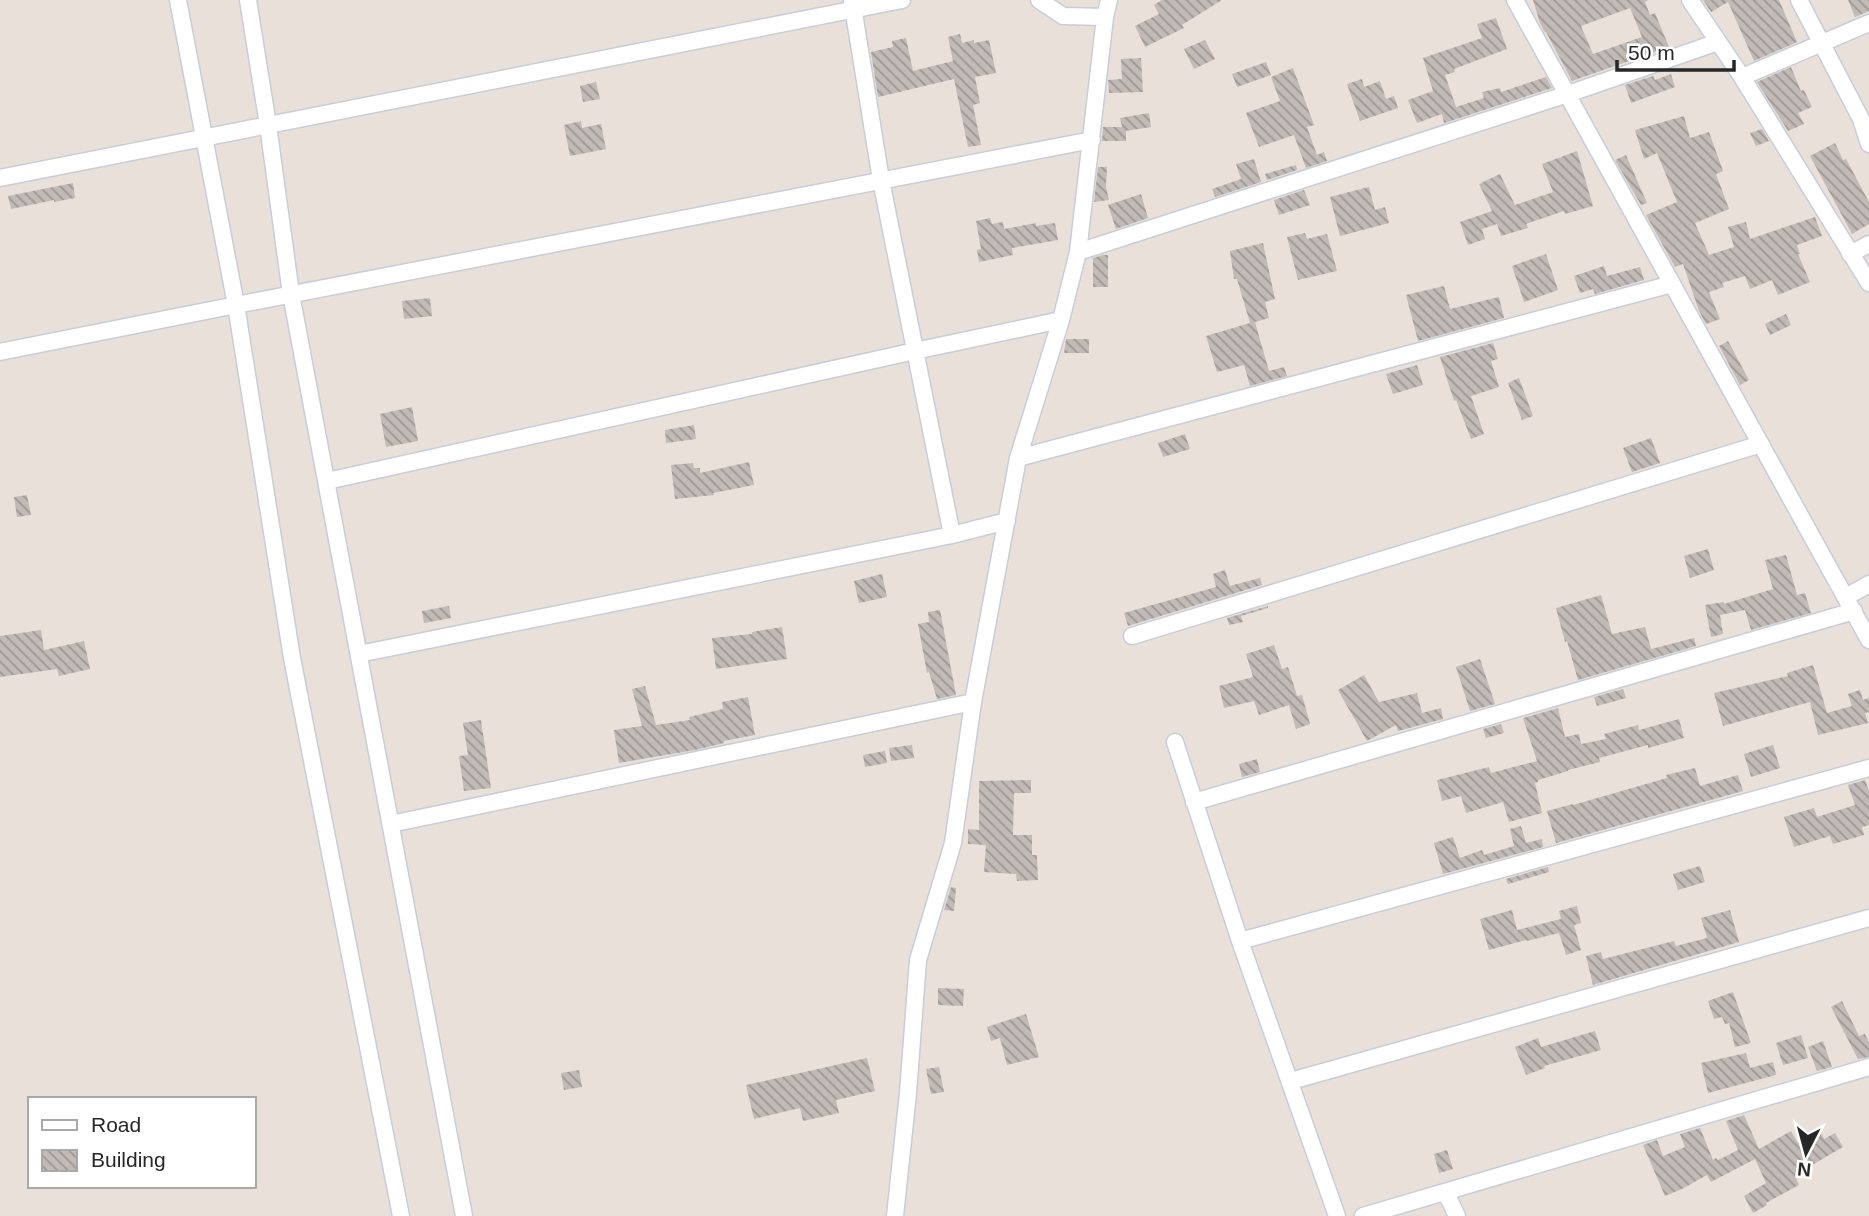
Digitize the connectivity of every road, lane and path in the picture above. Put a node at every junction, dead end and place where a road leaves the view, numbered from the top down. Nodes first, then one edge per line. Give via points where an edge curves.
1 (178, 0) edge
2 (248, 0) edge
3 (902, 0) edge
4 (1040, 0) edge
5 (1109, 0) edge
6 (1515, 0) edge
7 (1689, 0) edge
8 (1799, 0) edge
9 (853, 5) edge
10 (1105, 18) junction
11 (1869, 23) edge
12 (1717, 42) junction
13 (1822, 43) junction
14 (1742, 77) junction
15 (1567, 94) junction
16 (268, 125) junction
17 (203, 138) junction
18 (1092, 140) junction
19 (1869, 144) edge
20 (0, 178) edge
21 (881, 180) junction
22 (1869, 244) edge
23 (1078, 252) junction
24 (1850, 254) junction
25 (1869, 283) edge
26 (1672, 284) junction
27 (291, 294) junction
28 (236, 304) junction
29 (1061, 320) junction
30 (915, 351) junction
31 (0, 352) edge
32 (1761, 444) junction
33 (1018, 458) junction
34 (327, 481) junction
35 (1007, 521) junction
36 (952, 535) junction
37 (1869, 584) edge
38 (1850, 604) junction
39 (1132, 636) dead end
40 (1869, 640) edge
41 (359, 654) junction
42 (973, 702) junction
43 (1175, 743) dead end
44 (1869, 768) edge
45 (1194, 802) junction
46 (391, 824) junction
47 (1869, 918) edge
48 (1240, 941) junction
49 (1869, 1067) edge
50 (1291, 1081) junction
51 (1446, 1193) junction
52 (401, 1216) edge
53 (464, 1216) edge
54 (895, 1216) edge
55 (1338, 1216) edge
56 (1363, 1216) edge
57 (1457, 1216) edge

1 - 17 street
2 - 16 street
3 - 9 street
4 - 10 street via 1063,16
5 - 10 street
6 - 15 street
7 - 12 street
8 - 13 street
9 - 16 street
9 - 21 street
10 - 18 street
11 - 13 street
12 - 14 street
12 - 15 street
13 - 14 street
13 - 19 street
14 - 24 street
15 - 23 street
15 - 26 street
16 - 17 street
16 - 27 street
17 - 20 street
17 - 28 street
18 - 21 street
18 - 23 street
21 - 27 street
21 - 30 street
22 - 24 street
23 - 29 street
24 - 25 street
26 - 32 street
26 - 33 street
27 - 28 street
27 - 34 street
28 - 31 street
28 - 52 street via 292,659
29 - 30 street
29 - 33 street
30 - 34 street
30 - 36 street
32 - 38 street
32 - 39 street
33 - 35 street
34 - 41 street
35 - 36 street
35 - 42 street
36 - 41 street
37 - 38 street
38 - 40 street
38 - 45 street
41 - 46 street
42 - 46 street
42 - 54 street via 953,843 918,960
43 - 45 street
44 - 48 street
45 - 48 street
46 - 53 street
47 - 50 street
48 - 50 street
49 - 51 street
50 - 55 street
51 - 56 street
51 - 57 street

